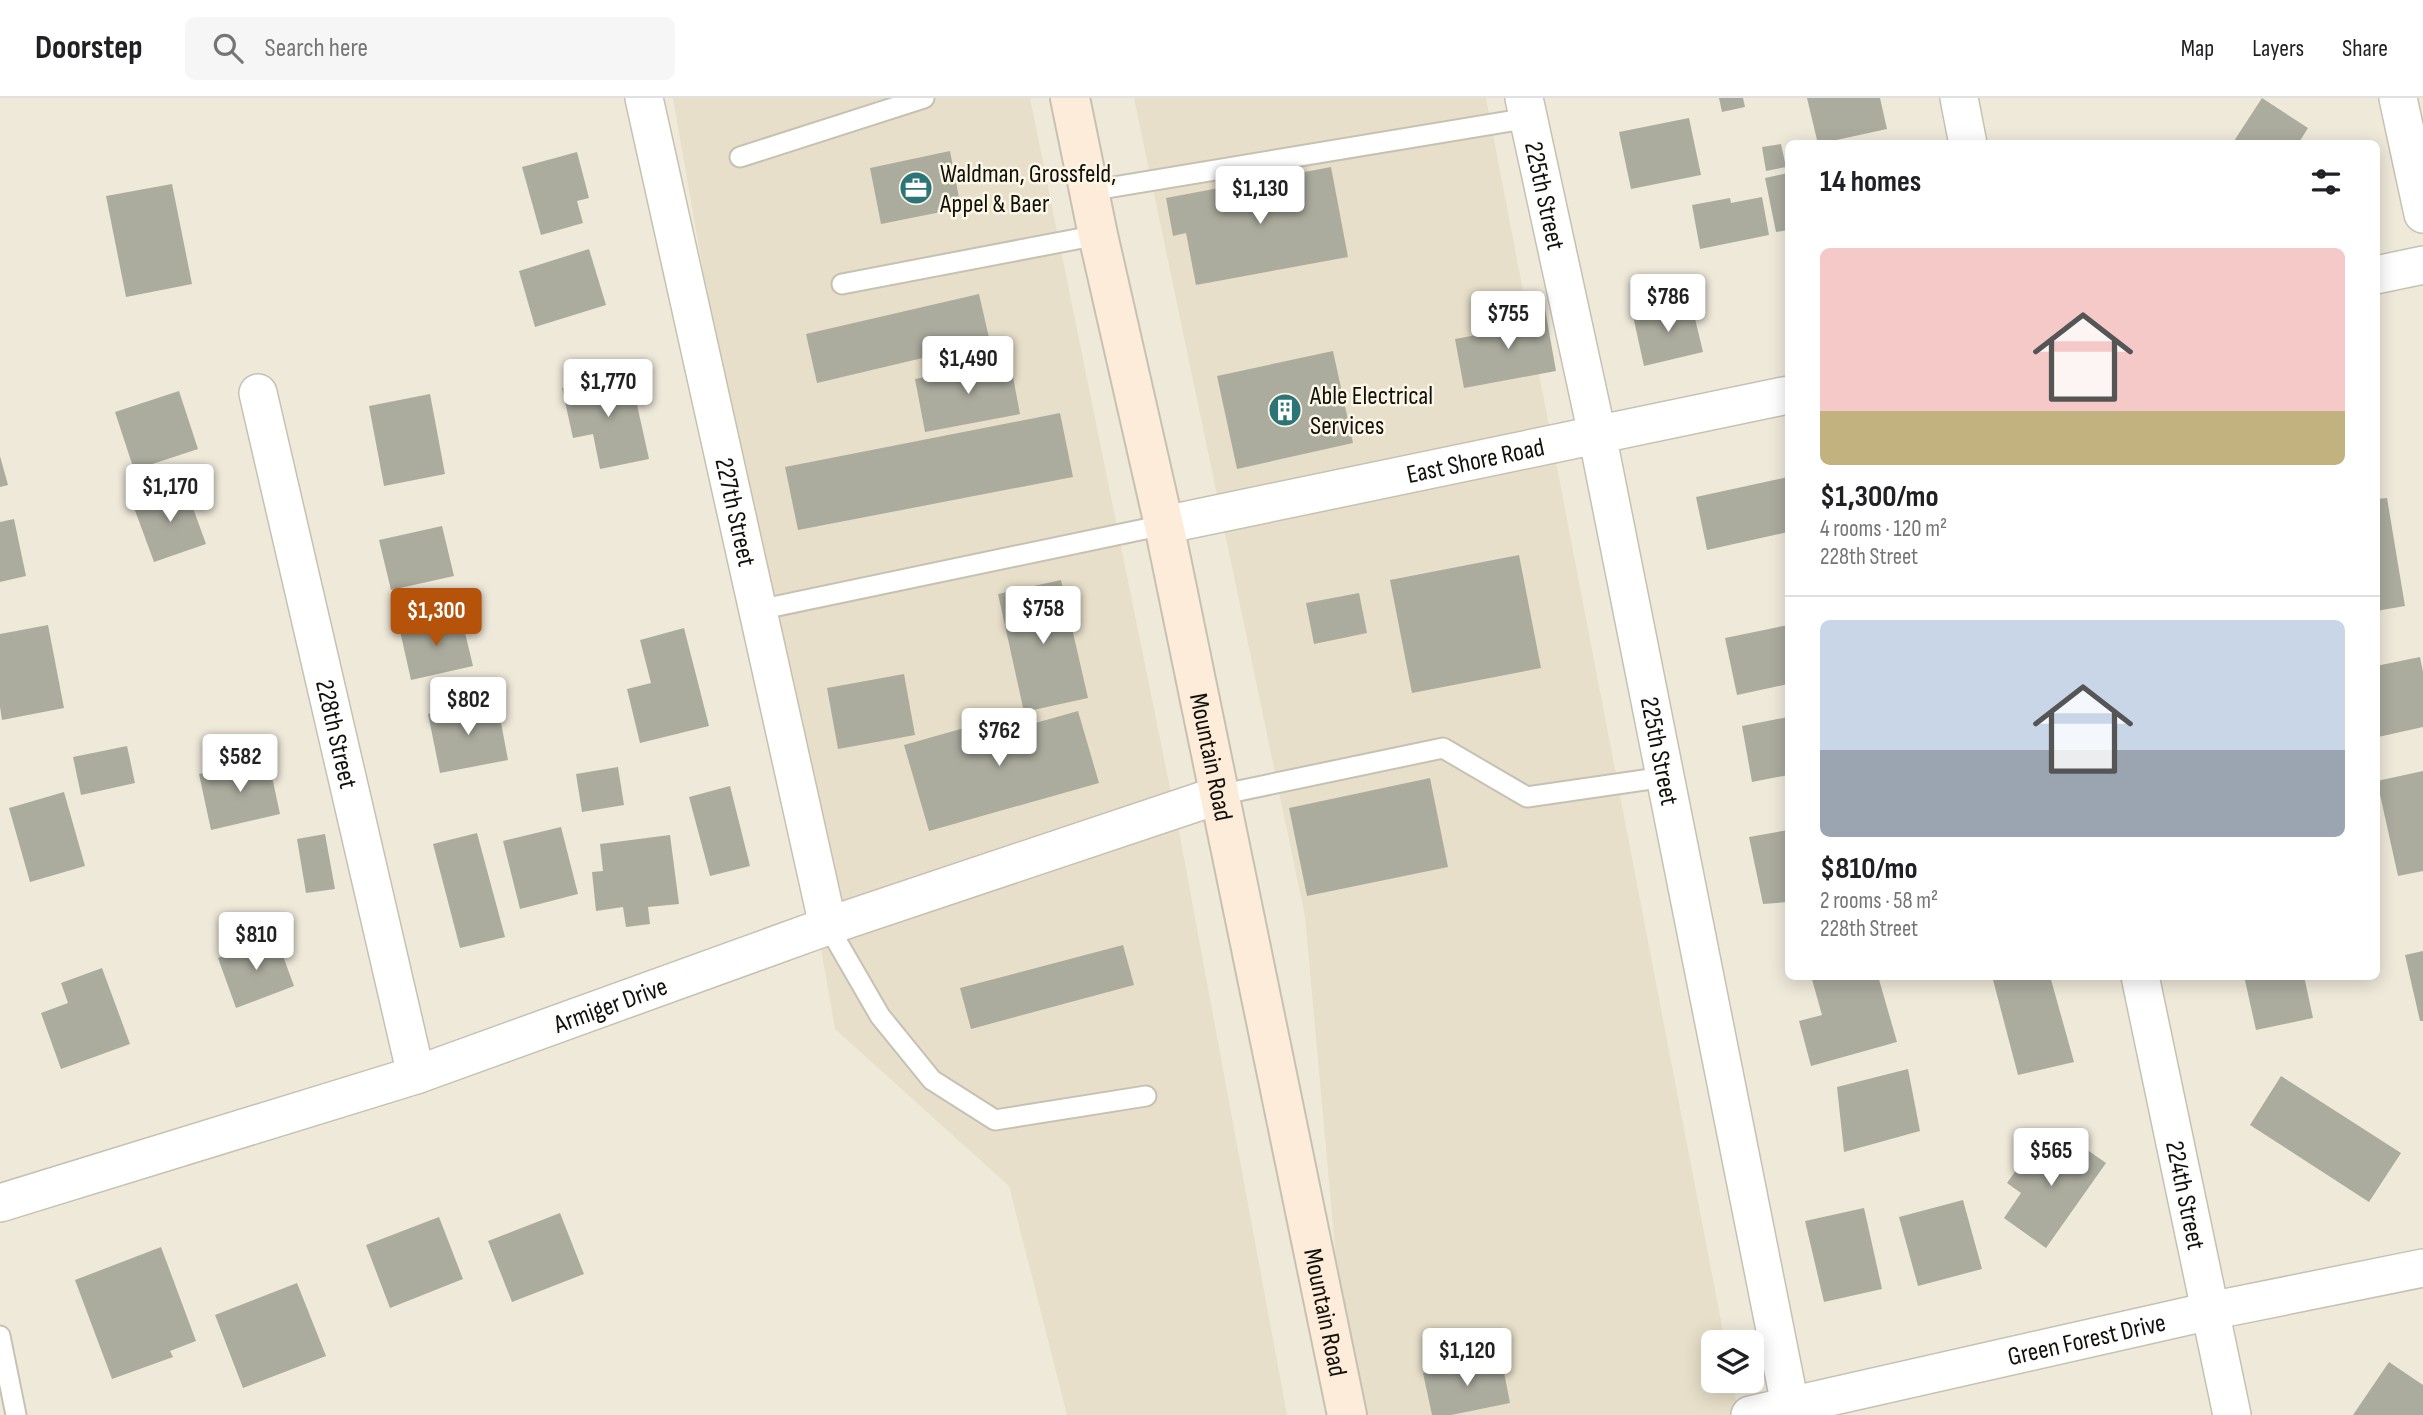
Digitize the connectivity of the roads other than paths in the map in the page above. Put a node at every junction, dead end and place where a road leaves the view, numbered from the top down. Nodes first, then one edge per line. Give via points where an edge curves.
1 (644, 98) edge
2 (924, 98) edge
3 (1959, 98) edge
4 (2398, 98) edge
5 (1079, 107) edge
6 (1526, 108) edge
7 (1967, 140) edge
8 (740, 157) dead end
9 (1089, 191) junction
10 (2423, 214) edge
11 (1098, 235) junction
12 (2423, 265) edge
13 (2380, 274) edge
14 (842, 285) dead end
15 (258, 393) dead end
16 (1785, 397) edge
17 (1597, 434) junction
18 (1164, 525) junction
19 (758, 610) junction
20 (1665, 776) junction
21 (1219, 795) junction
22 (828, 926) junction
23 (2141, 980) edge
24 (416, 1075) junction
25 (1146, 1096) dead end
26 (1, 1200) edge
27 (2423, 1268) edge
28 (2210, 1311) junction
29 (0, 1336) edge
30 (1790, 1405) junction
31 (16, 1415) edge
32 (1347, 1415) edge
33 (1750, 1415) edge
34 (2232, 1415) edge

1 - 19 street, 227th Street
2 - 8 lane
3 - 7 street
4 - 10 street
5 - 9 main road, Mountain Road
6 - 9 lane
6 - 17 street, 225th Street
9 - 11 main road, Mountain Road
11 - 14 lane
11 - 18 main road, Mountain Road
12 - 13 street
15 - 24 street, 228th Street
16 - 17 street, East Shore Road
17 - 18 street, East Shore Road
17 - 20 street, 225th Street
18 - 19 lane
18 - 21 main road, Mountain Road
19 - 22 street, 227th Street
20 - 21 lane via 1527,797 1443,748
20 - 30 street, 225th Street
21 - 22 street, Armiger Drive
21 - 32 main road, Mountain Road
22 - 24 street, Armiger Drive
22 - 25 lane via 880,1016 932,1080 995,1120
23 - 28 street, 224th Street
24 - 26 street, Armiger Drive
27 - 28 street, Green Forest Drive
28 - 30 street, Green Forest Drive
28 - 34 street, 224th Street
29 - 31 lane
30 - 33 street, Green Forest Drive

